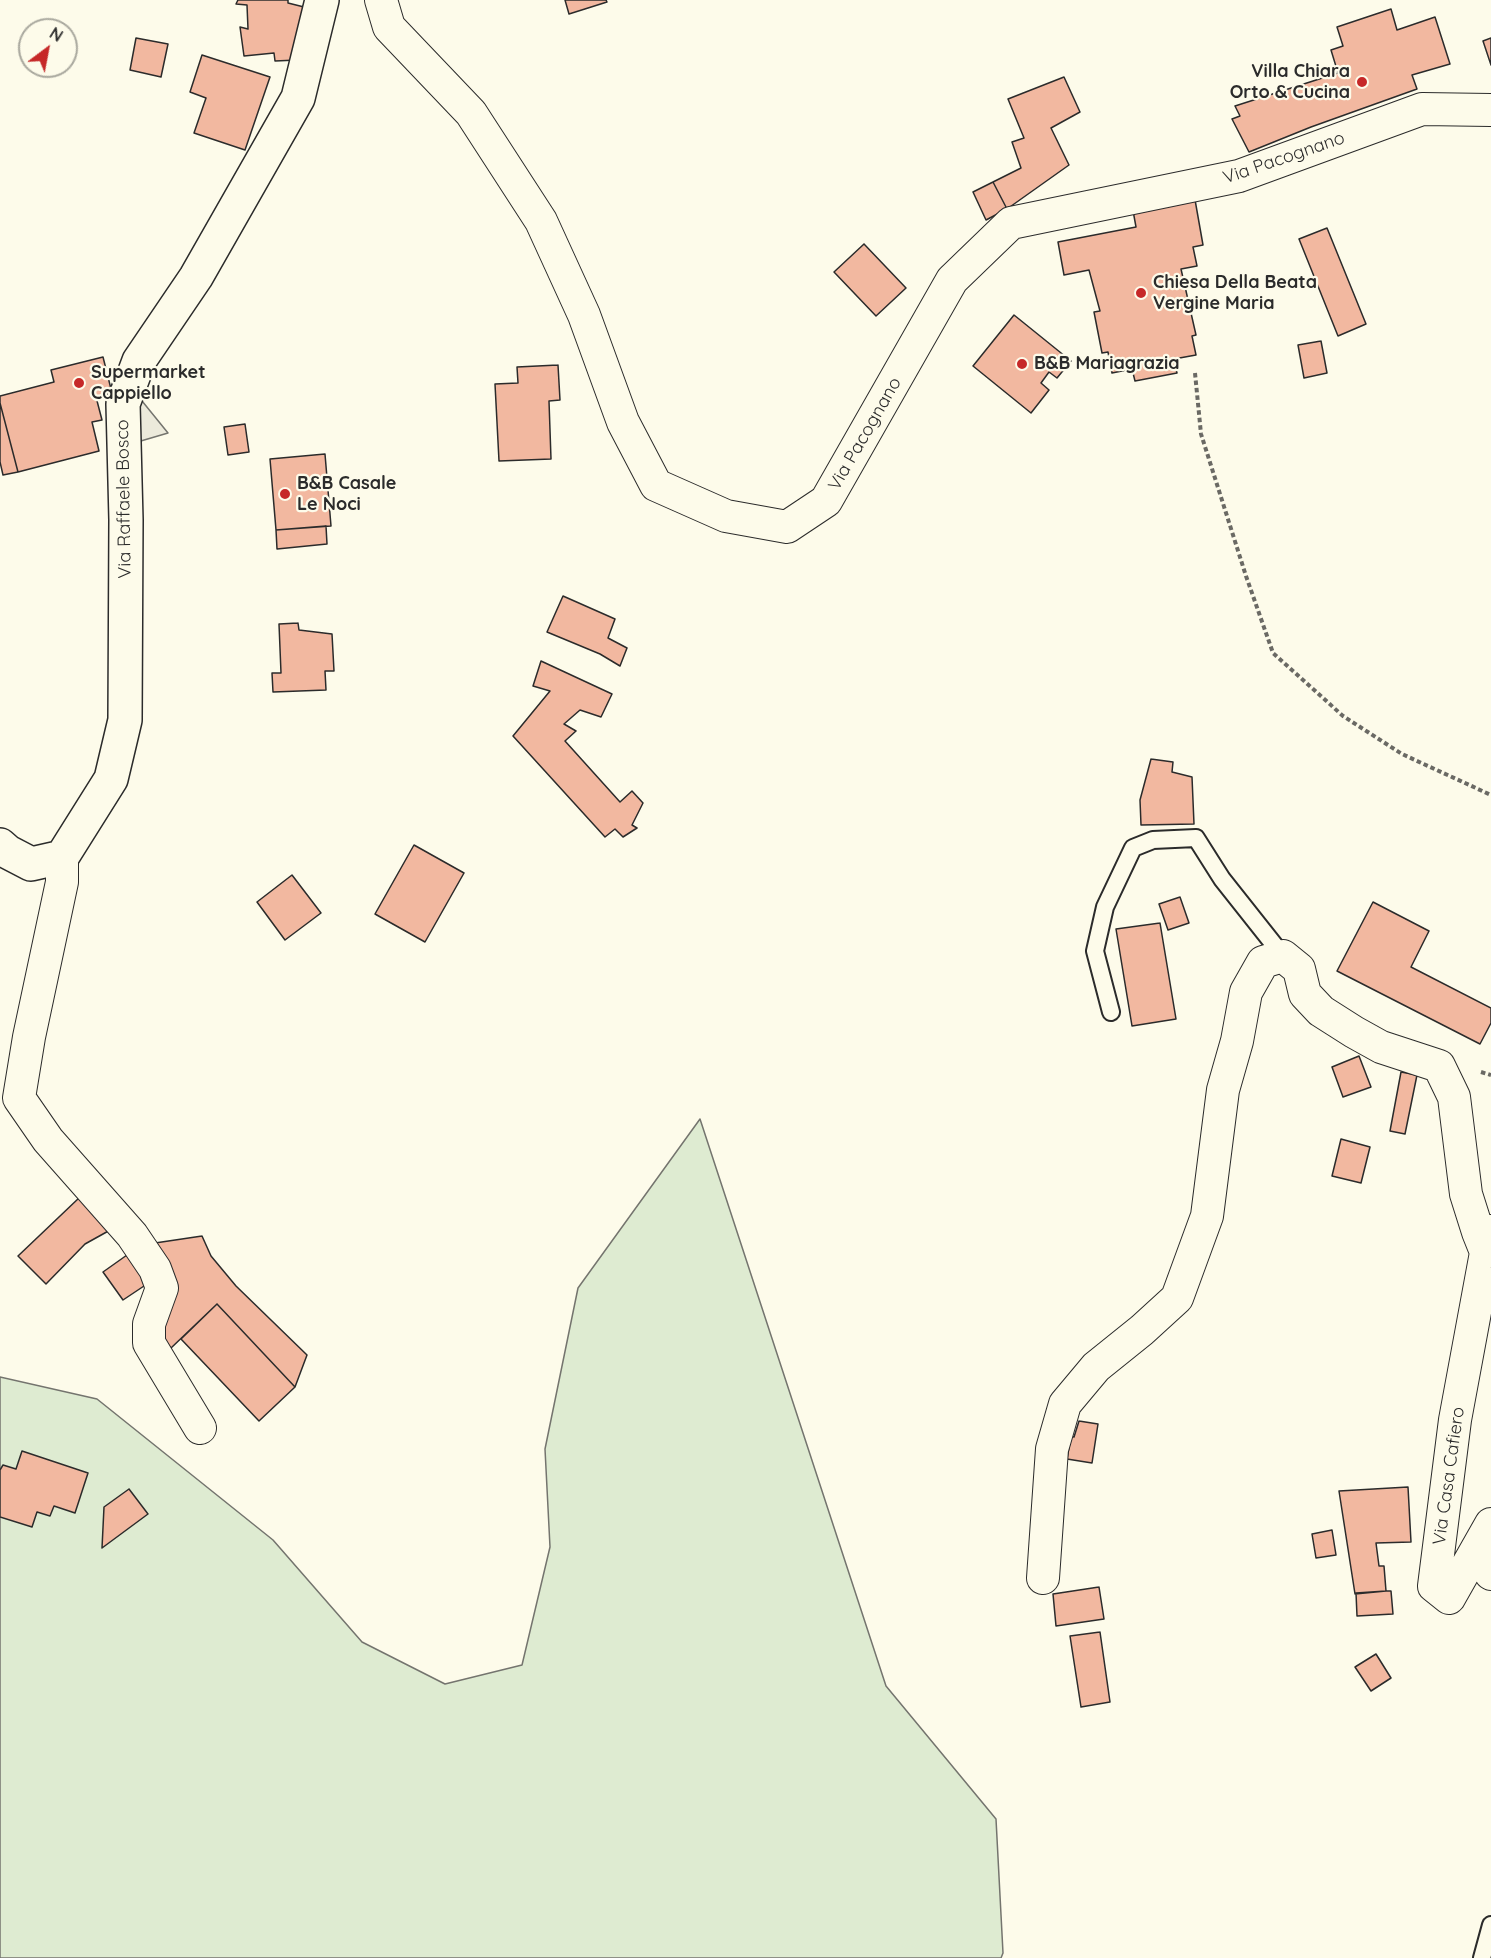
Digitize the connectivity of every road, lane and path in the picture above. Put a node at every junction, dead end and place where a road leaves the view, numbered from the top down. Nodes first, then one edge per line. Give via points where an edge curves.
1 (322, 0) edge
2 (381, 0) edge
3 (1491, 110) edge
4 (1195, 373) dead end
5 (1491, 795) edge
6 (0, 845) edge
7 (62, 856) junction
8 (1283, 956) junction
9 (1111, 1012) dead end
10 (1489, 1240) edge
11 (200, 1428) dead end
12 (1489, 1527) edge
13 (1491, 1574) edge
14 (1043, 1578) dead end
15 (1491, 1924) edge
16 (1482, 1958) edge

1 - 7 street, Via Raffaele Bosco via 298,98 196,277 139,361 123,404 125,720 111,779
2 - 3 street, Via Pacognano via 389,27 471,113 541,221 584,315 622,422 656,485 726,516 787,527 826,501 952,280 1011,223 1239,176 1422,109
4 - 5 path via 1201,434 1273,653 1343,716 1401,754
6 - 7 street via 32,864
7 - 11 street via 62,882 19,1098 48,1140 132,1234 155,1269 162,1288 149,1324 149,1343
8 - 9 lane via 1222,879 1196,838 1153,840 1133,848 1105,907 1095,951
8 - 10 street via 1299,969 1305,994 1321,1011 1381,1047 1439,1066 1454,1097 1466,1194 1478,1232
8 - 14 street via 1263,962 1246,992 1223,1090 1207,1216 1177,1298 1096,1367 1065,1404 1052,1449
10 - 12 street, Via Casa Cafiero via 1455,1420 1434,1586 1449,1598
12 - 13 street, Via Casa Cafiero
15 - 16 lane

